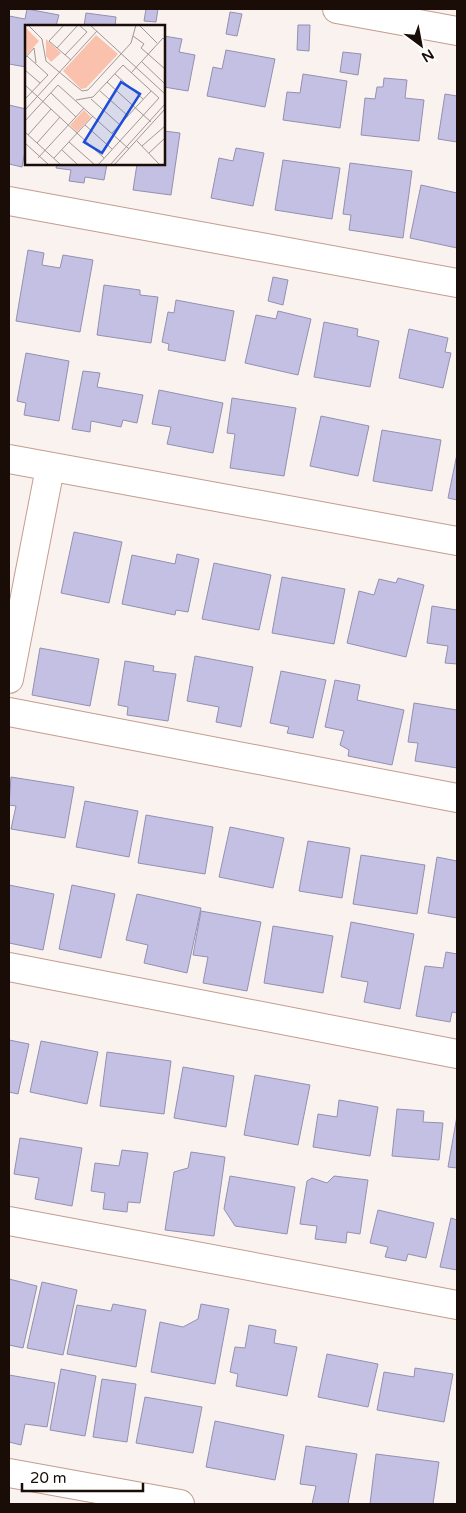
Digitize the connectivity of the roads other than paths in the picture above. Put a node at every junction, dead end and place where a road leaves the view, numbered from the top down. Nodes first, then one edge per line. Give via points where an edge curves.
1 (337, 9) edge
2 (457, 30) edge
3 (9, 201) edge
4 (457, 283) edge
5 (9, 459) edge
6 (50, 468) junction
7 (457, 541) edge
8 (9, 679) edge
9 (9, 712) edge
10 (457, 798) edge
11 (9, 967) edge
12 (457, 1054) edge
13 (9, 1221) edge
14 (457, 1305) edge
15 (9, 1473) edge
16 (180, 1504) edge

1 - 2 street
3 - 4 street
5 - 6 street
6 - 7 street
6 - 8 street
9 - 10 street
11 - 12 street
13 - 14 street
15 - 16 street

